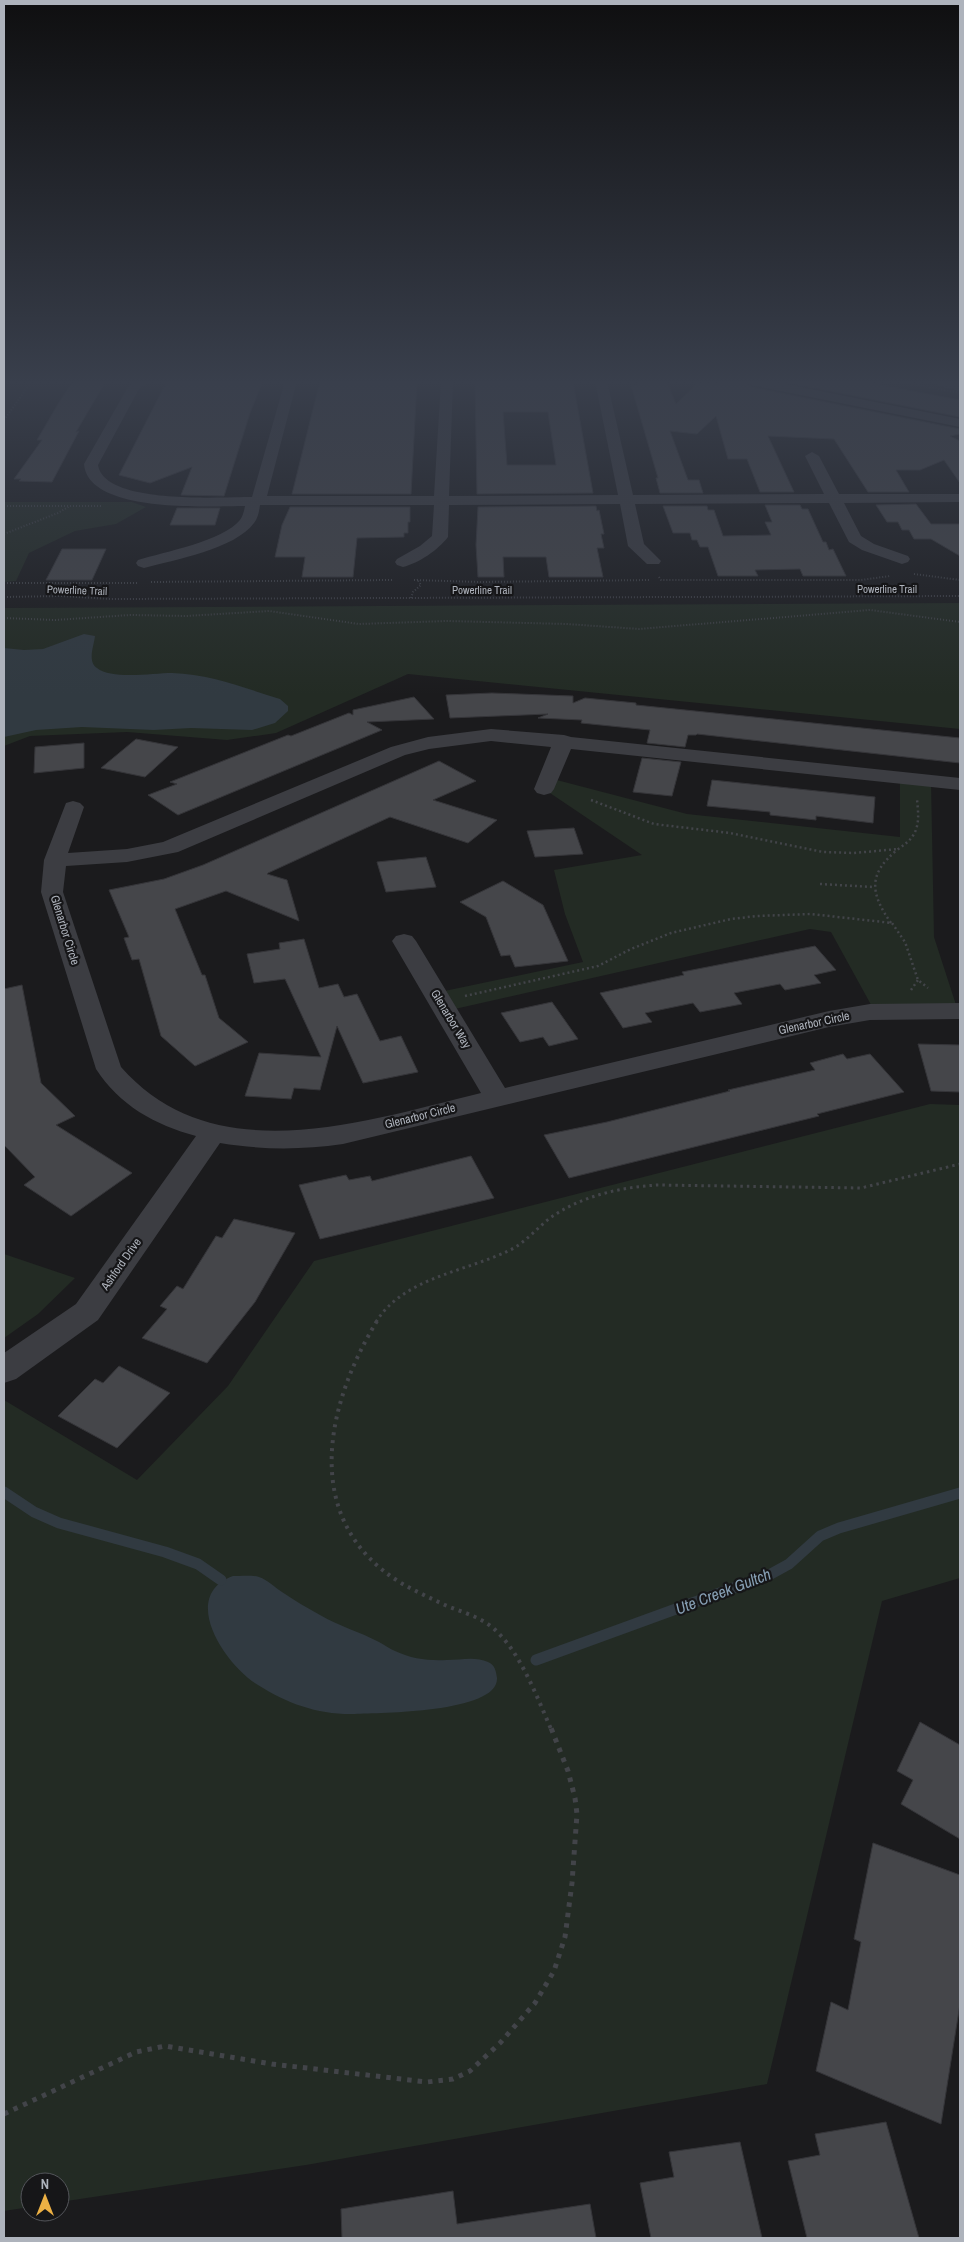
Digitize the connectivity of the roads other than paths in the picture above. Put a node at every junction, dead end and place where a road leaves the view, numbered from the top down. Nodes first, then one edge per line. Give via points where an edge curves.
1 (106, 486) edge
2 (260, 486) edge
3 (443, 486) edge
4 (625, 486) edge
5 (828, 486) edge
6 (835, 498) junction
7 (960, 498) edge
8 (628, 499) junction
9 (443, 500) junction
10 (256, 501) junction
11 (403, 562) dead end
12 (144, 563) dead end
13 (900, 566) road end
14 (656, 568) road end
15 (564, 742) junction
16 (960, 784) edge
17 (544, 789) dead end
18 (73, 807) dead end
19 (55, 860) junction
20 (404, 941) dead end
21 (960, 1011) edge
22 (497, 1098) junction
23 (213, 1132) junction
24 (4, 1370) edge

1 - 10 street via 150,499
2 - 10 street
3 - 9 street
4 - 8 street
5 - 6 street
6 - 7 street
6 - 8 street
6 - 13 street via 855,539
8 - 9 street
8 - 14 street via 636,546
9 - 10 street
9 - 11 street via 440,537
10 - 12 street via 248,521 240,529 197,548
15 - 16 street
15 - 17 street
15 - 19 street via 491,736 428,743 374,760 170,847 117,858
18 - 19 street, Glenarbor Circle
19 - 23 street, Glenarbor Circle via 52,892 109,1069 147,1105
20 - 22 street, Glenarbor Way
21 - 22 street, Glenarbor Circle via 870,1012 829,1019
22 - 23 street, Glenarbor Circle via 317,1139 247,1138
23 - 24 street, Ashford Drive via 87,1312

